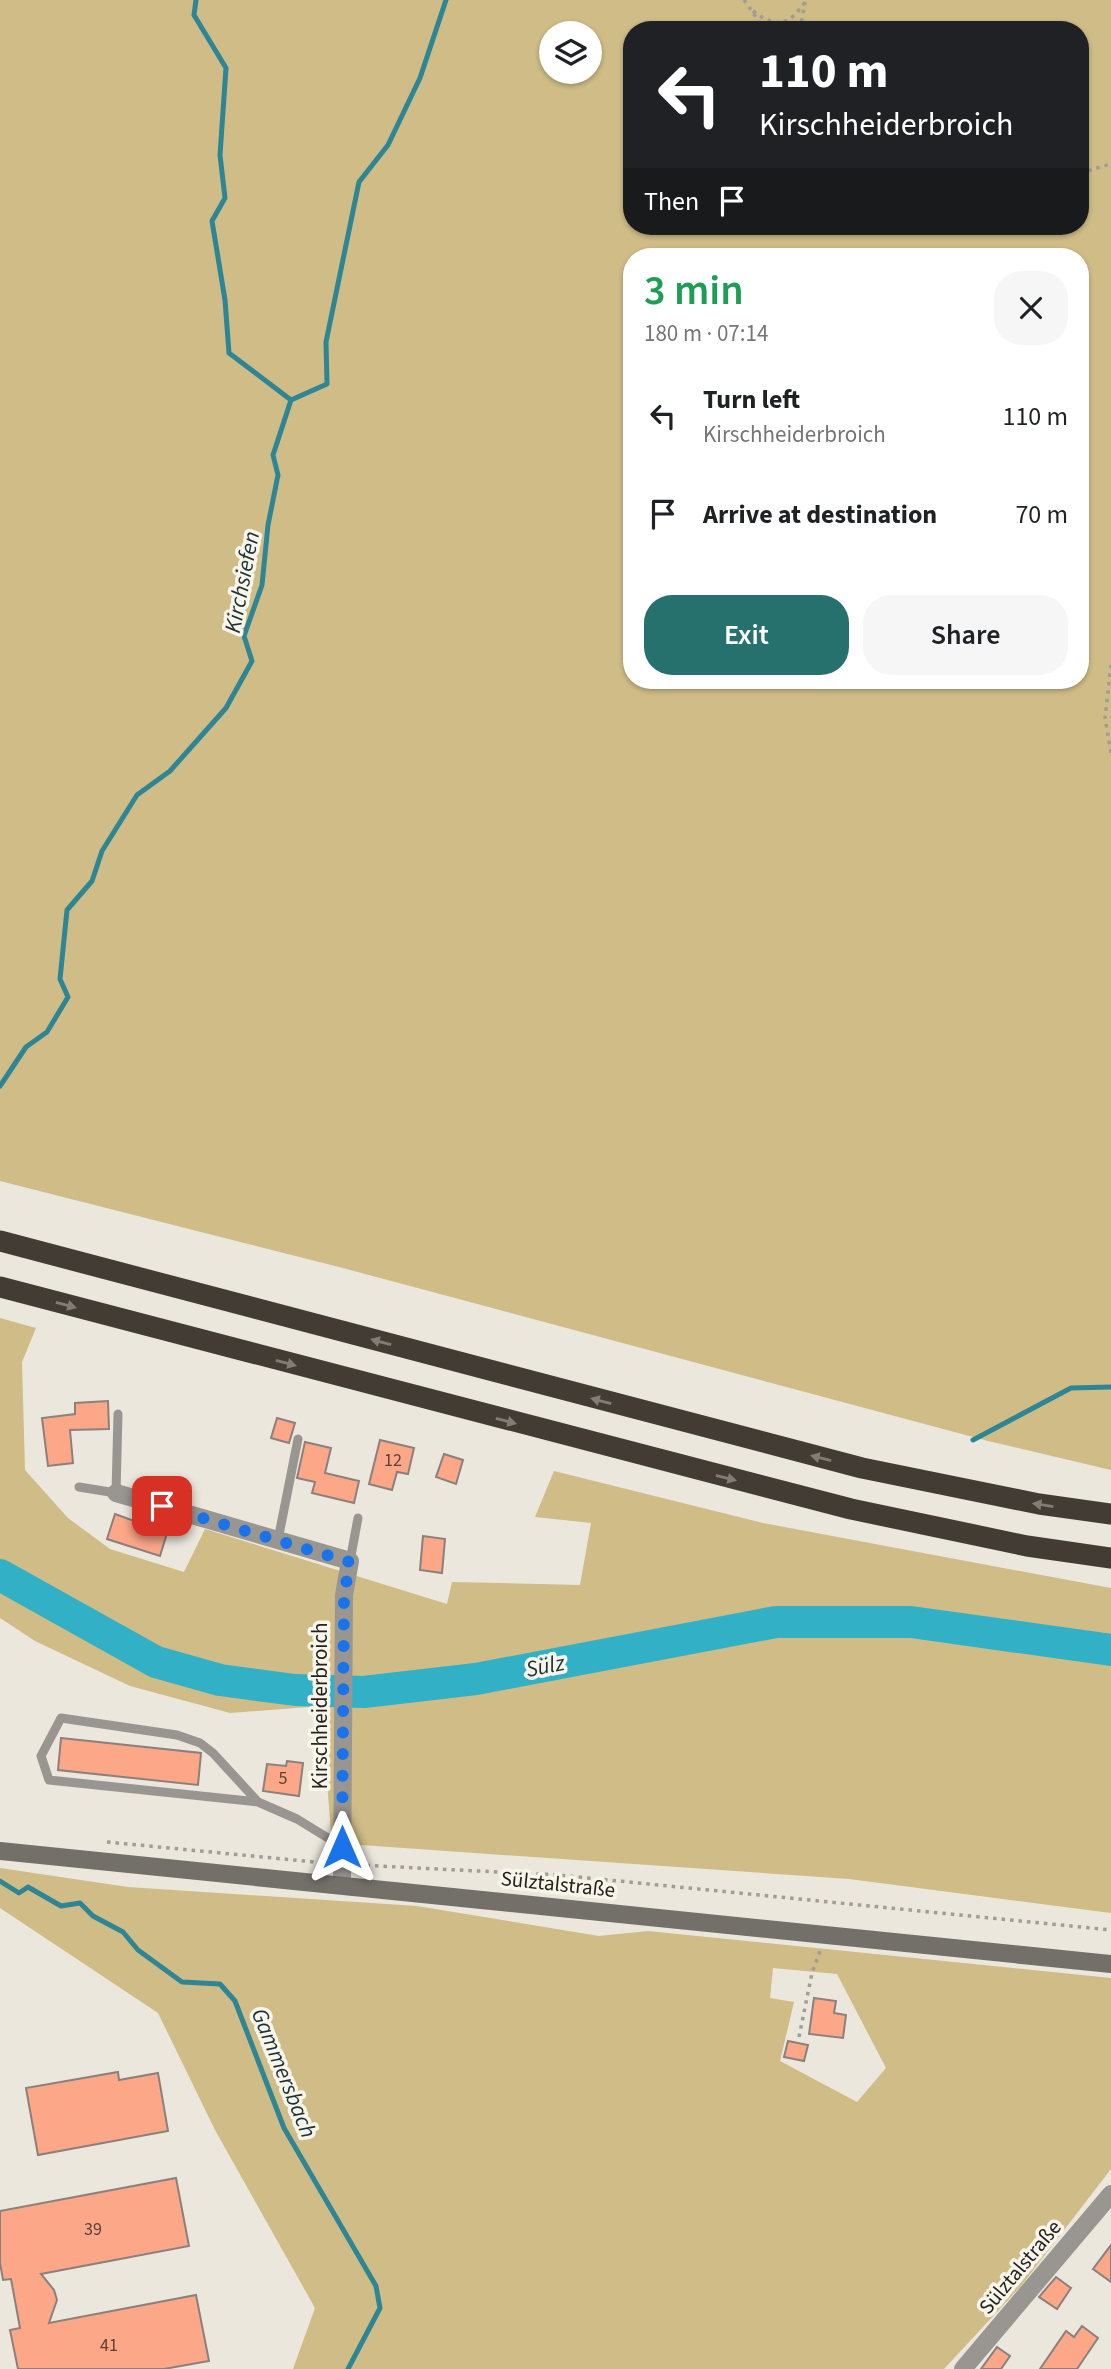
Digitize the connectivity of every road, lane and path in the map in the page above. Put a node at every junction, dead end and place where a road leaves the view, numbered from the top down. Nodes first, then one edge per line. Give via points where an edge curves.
1 (744, 0) edge
2 (806, 0) edge
3 (753, 11) junction
4 (759, 21) edge
5 (766, 21) edge
6 (788, 21) edge
7 (802, 21) edge
8 (1111, 164) edge
9 (1089, 170) edge
10 (1111, 665) edge
11 (1111, 753) edge
12 (0, 1241) edge
13 (0, 1287) edge
14 (118, 1414) dead end
15 (298, 1439) dead end
16 (79, 1487) dead end
17 (116, 1493) junction
18 (1111, 1514) edge
19 (358, 1518) dead end
20 (278, 1540) junction
21 (1111, 1558) edge
22 (350, 1562) junction
23 (258, 1802) junction
24 (96, 1841) dead end
25 (0, 1851) edge
26 (342, 1856) junction
27 (342, 1885) junction
28 (1111, 1930) edge
29 (826, 1935) junction
30 (1111, 1964) edge
31 (799, 2038) dead end
32 (1111, 2194) edge
33 (963, 2369) edge

1 - 3 path
2 - 6 path
2 - 7 path
3 - 4 path
3 - 5 path
8 - 9 path
10 - 11 path via 1105,718
18 -> 12 highway via 862,1468
13 -> 21 highway via 851,1509 1027,1546
14 - 17 lane
15 - 20 lane
16 - 17 lane
17 - 20 street
19 - 22 lane
20 - 22 street
22 - 26 street, Kirschheiderbroich via 344,1595
23 - 23 lane via 49,1780 41,1756 61,1718 177,1735 213,1752
23 - 26 lane via 297,1819
24 - 26 path
25 - 27 main road, Sülztalstraße
26 - 27 street, Kirschheiderbroich
26 - 28 path
27 - 29 main road, Sülztalstraße
29 - 30 main road, Sülztalstraße
29 - 31 path via 812,1973
32 - 33 street, Sülztalstraße

